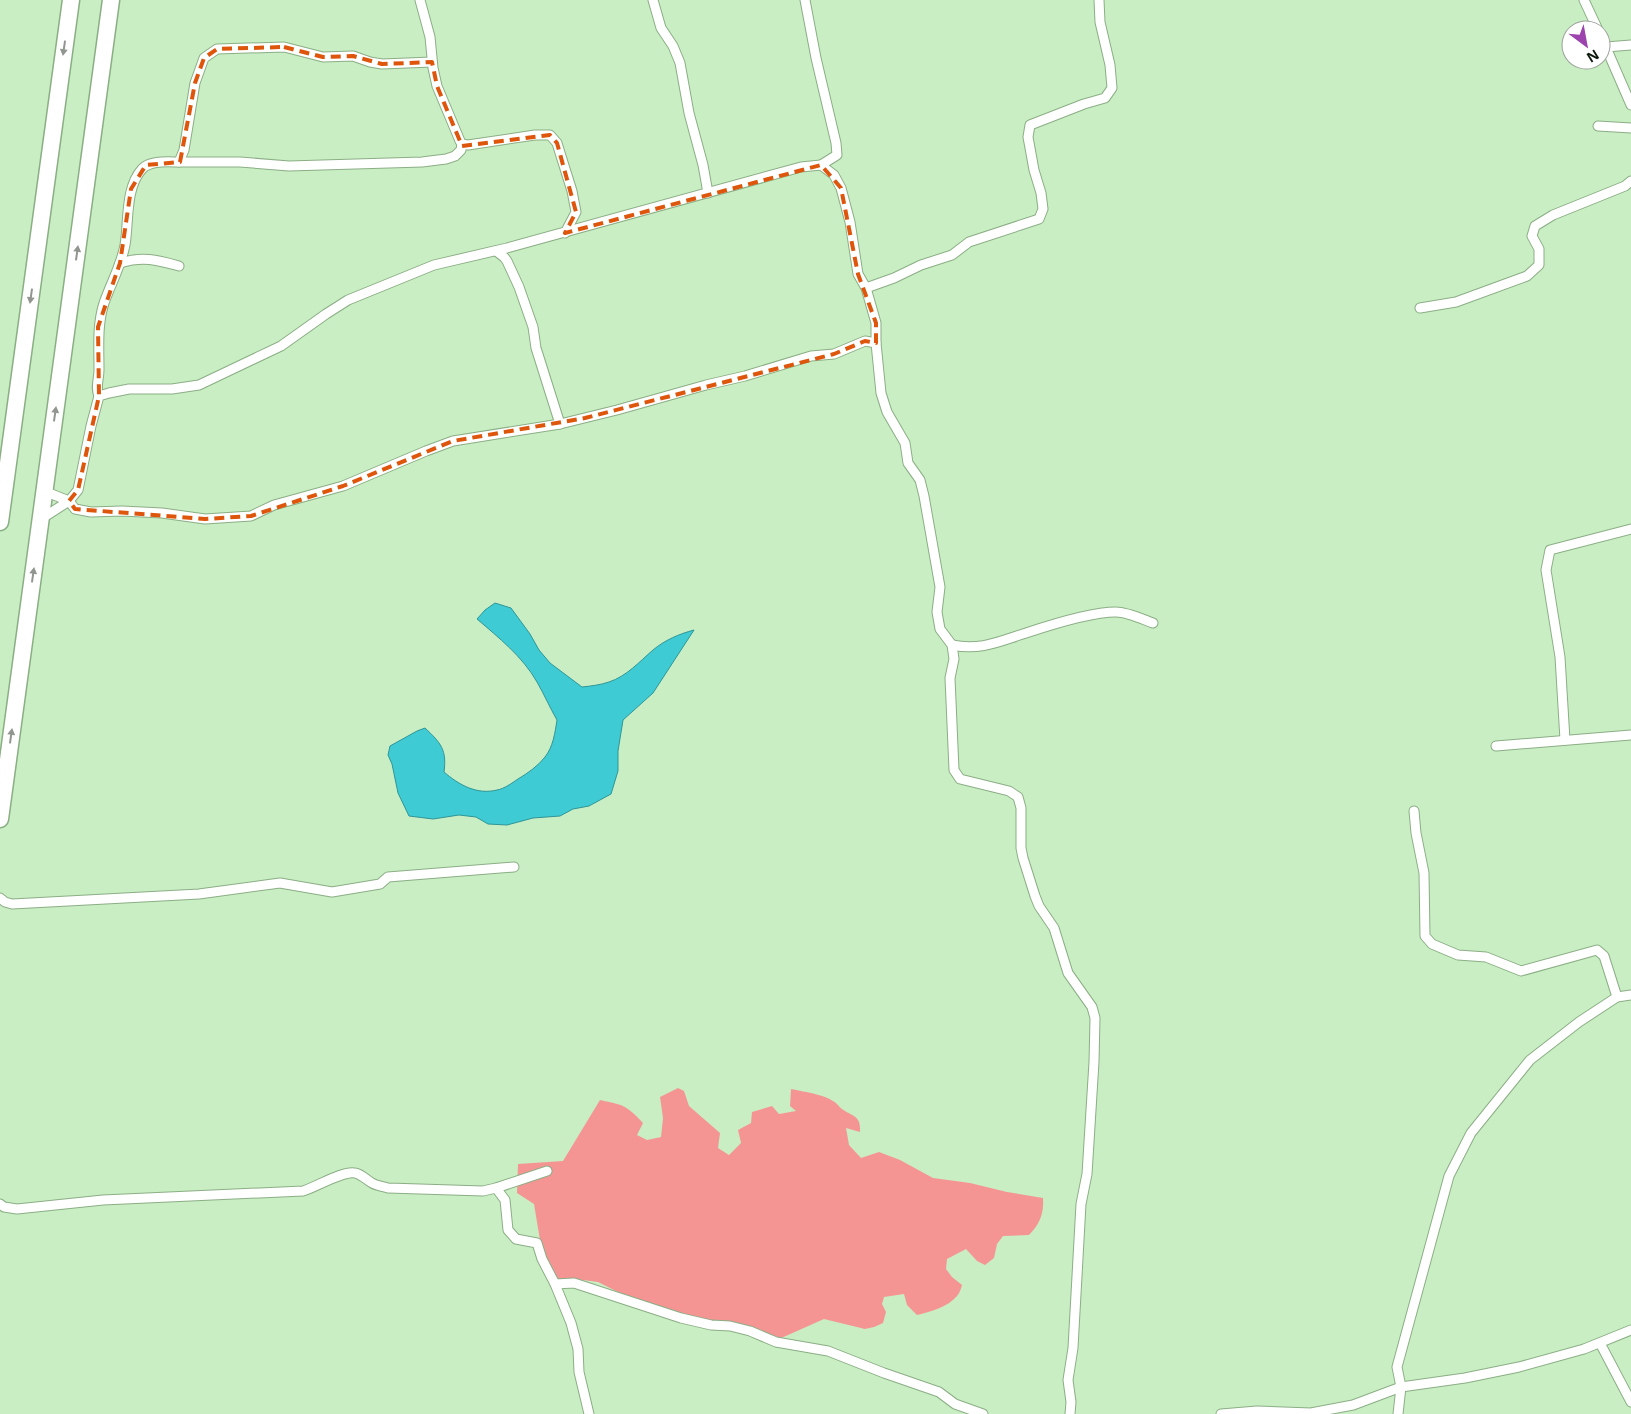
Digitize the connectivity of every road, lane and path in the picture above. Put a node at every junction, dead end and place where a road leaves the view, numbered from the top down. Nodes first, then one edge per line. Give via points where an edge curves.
1 (71, 0) edge
2 (111, 0) edge
3 (420, 0) edge
4 (653, 0) edge
5 (805, 0) edge
6 (1099, 0) edge
7 (1584, 0) edge
8 (1593, 20) edge
9 (1630, 46) edge
10 (1611, 47) edge
11 (1611, 59) edge
12 (432, 62) junction
13 (1631, 105) edge
14 (1598, 126) dead end
15 (1631, 128) edge
16 (462, 144) junction
17 (179, 162) junction
18 (821, 165) junction
19 (1631, 181) edge
20 (708, 193) junction
21 (566, 233) junction
22 (496, 251) junction
23 (120, 263) junction
24 (179, 266) dead end
25 (866, 288) junction
26 (1420, 308) dead end
27 (876, 343) junction
28 (99, 396) junction
29 (560, 424) junction
30 (44, 491) junction
31 (69, 501) junction
32 (40, 520) junction
33 (0, 522) edge
34 (1631, 529) edge
35 (1153, 623) dead end
36 (952, 645) junction
37 (1631, 735) edge
38 (1565, 740) junction
39 (1496, 746) dead end
40 (1414, 811) dead end
41 (0, 819) edge
42 (514, 867) dead end
43 (0, 898) edge
44 (1631, 995) edge
45 (1617, 997) junction
46 (547, 1171) dead end
47 (496, 1188) junction
48 (0, 1204) edge
49 (555, 1284) junction
50 (1631, 1330) edge
51 (1600, 1343) junction
52 (1401, 1387) junction
53 (1631, 1402) edge
54 (589, 1414) edge
55 (983, 1414) edge
56 (1070, 1414) edge
57 (1221, 1414) edge
58 (1398, 1414) edge

1 -> 33 highway
30 -> 2 highway
3 - 12 street via 430,37
4 - 20 street via 661,28 680,63
5 - 18 street via 836,143 837,155
6 - 25 street via 1112,88 1105,98 1030,126 1028,137 1043,209 1039,220 969,242 952,255
7 - 8 street
9 - 10 street
11 - 13 street
12 - 16 street via 437,86
12 - 17 street via 376,63 353,56 323,57 284,47 217,48 204,58 195,84
14 - 15 street
16 - 17 street via 454,156 422,162 289,166
16 - 21 street via 550,135 557,143 576,212
17 - 23 street via 146,165 136,178
18 - 20 street via 801,167
18 - 25 street via 834,176 841,188 858,274
19 - 26 street via 1535,226 1532,236 1539,249 1539,265 1526,276 1456,302
20 - 21 street
21 - 22 street
22 - 28 street via 434,265 348,300 281,346 199,385 129,389
22 - 29 street via 508,261 529,312 536,348
23 - 24 street via 149,259
23 - 28 street via 98,327
25 - 27 street via 876,323
27 - 29 street via 865,342 834,354 811,356
27 - 36 street via 887,412 904,443 908,463 920,480 940,587 937,612 940,629
28 - 31 street via 78,490
29 - 31 street via 453,441 343,486 274,505 251,516 205,519 162,513 91,512 75,509
30 - 31 street
30 - 32 highway
31 - 32 street
41 -> 32 highway
34 - 38 street via 1550,550 1546,570 1560,657
35 - 36 street via 1118,612 1066,622 994,644 975,647
36 - 56 street via 954,659 950,678 954,770 960,779 1009,791 1018,798 1022,853 1035,896 1054,928 1068,973 1092,1007 1095,1018 1087,1174 1082,1204 1074,1348 1068,1380
37 - 38 street
38 - 39 street
40 - 45 street via 1424,874 1425,936 1432,944 1458,955 1486,957 1521,971 1597,950 1604,956
42 - 43 street via 393,876 369,887 332,892 280,883 199,894 20,904
44 - 45 street
45 - 52 street via 1530,1060 1471,1133 1449,1176 1397,1367
46 - 47 street
47 - 48 street via 483,1191 388,1188 374,1185 356,1173 348,1173 303,1191 103,1200 17,1209
47 - 49 street via 505,1200 508,1230 516,1240 538,1243
49 - 54 street via 578,1349 579,1372
49 - 55 street via 574,1283 681,1318 740,1328 776,1342 828,1351 939,1392 955,1404
50 - 51 street
51 - 52 street via 1519,1367
51 - 53 street
52 - 57 street via 1353,1405 1311,1413 1257,1411
52 - 58 street

